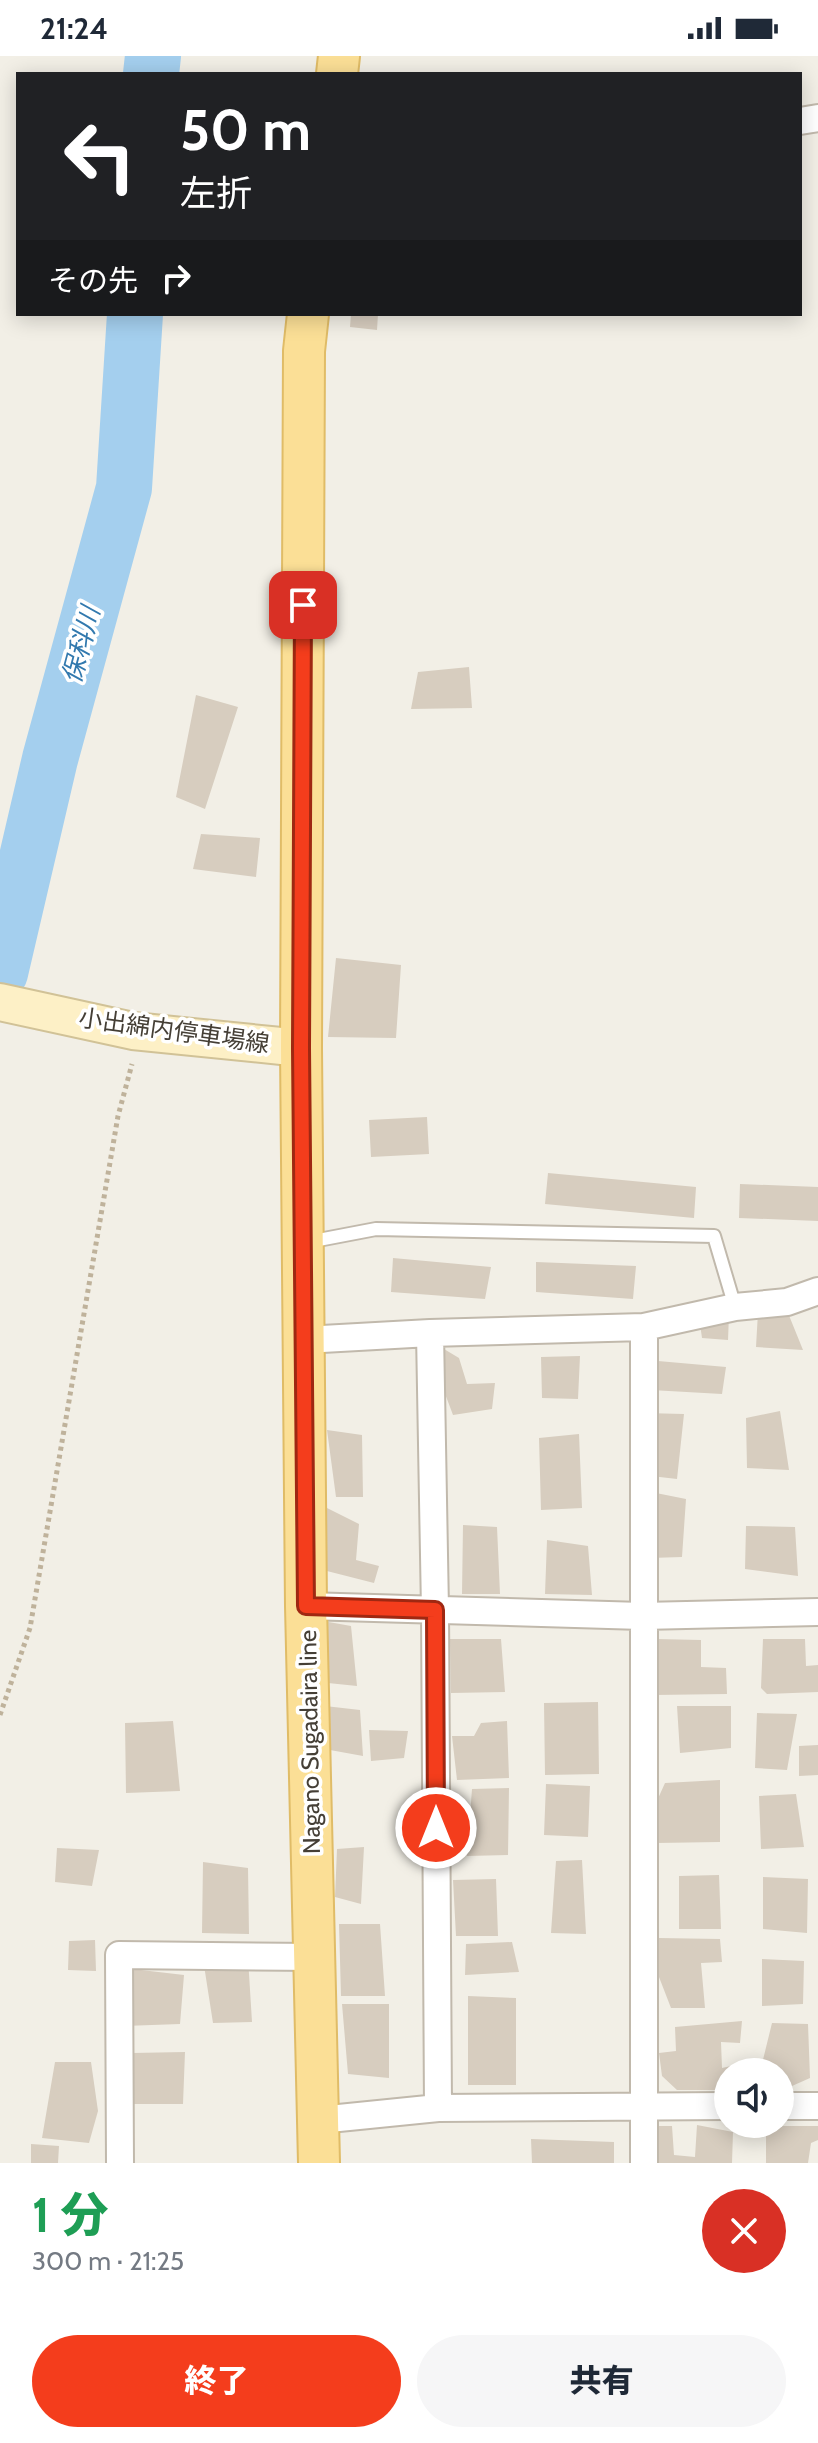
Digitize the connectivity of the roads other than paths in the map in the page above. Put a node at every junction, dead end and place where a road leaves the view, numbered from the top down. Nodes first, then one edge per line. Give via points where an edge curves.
1 (308, 316) edge
2 (0, 1002) edge
3 (301, 1048) junction
4 (303, 1243) junction
5 (818, 1291) edge
6 (735, 1307) junction
7 (644, 1327) junction
8 (430, 1333) junction
9 (304, 1340) junction
10 (306, 1606) junction
11 (435, 1610) junction
12 (818, 1612) edge
13 (642, 1616) junction
14 (315, 1957) junction
15 (644, 2106) junction
16 (714, 2106) edge
17 (794, 2106) edge
18 (818, 2106) edge
19 (438, 2108) junction
20 (319, 2120) junction
21 (120, 2163) edge
22 (319, 2163) edge
23 (644, 2163) edge

1 - 3 main road, Nagano Sugadaira line
2 - 3 main road, 小出綿内停車場線 via 137,1032
3 - 4 main road, Nagano Sugadaira line
4 - 6 lane via 376,1229 714,1236
4 - 9 main road, Nagano Sugadaira line
5 - 6 street via 787,1302
6 - 7 street
7 - 8 street
7 - 13 street
8 - 9 street
8 - 11 street
9 - 10 main road, Nagano Sugadaira line
10 - 11 street
10 - 14 main road, Nagano Sugadaira line
11 - 13 street
11 - 19 street
12 - 13 street
13 - 15 street
14 - 20 main road, Nagano Sugadaira line
14 - 21 street via 119,1955
15 - 16 street
15 - 19 street
15 - 23 street
17 - 18 street
19 - 20 street
20 - 22 main road, Nagano Sugadaira line

